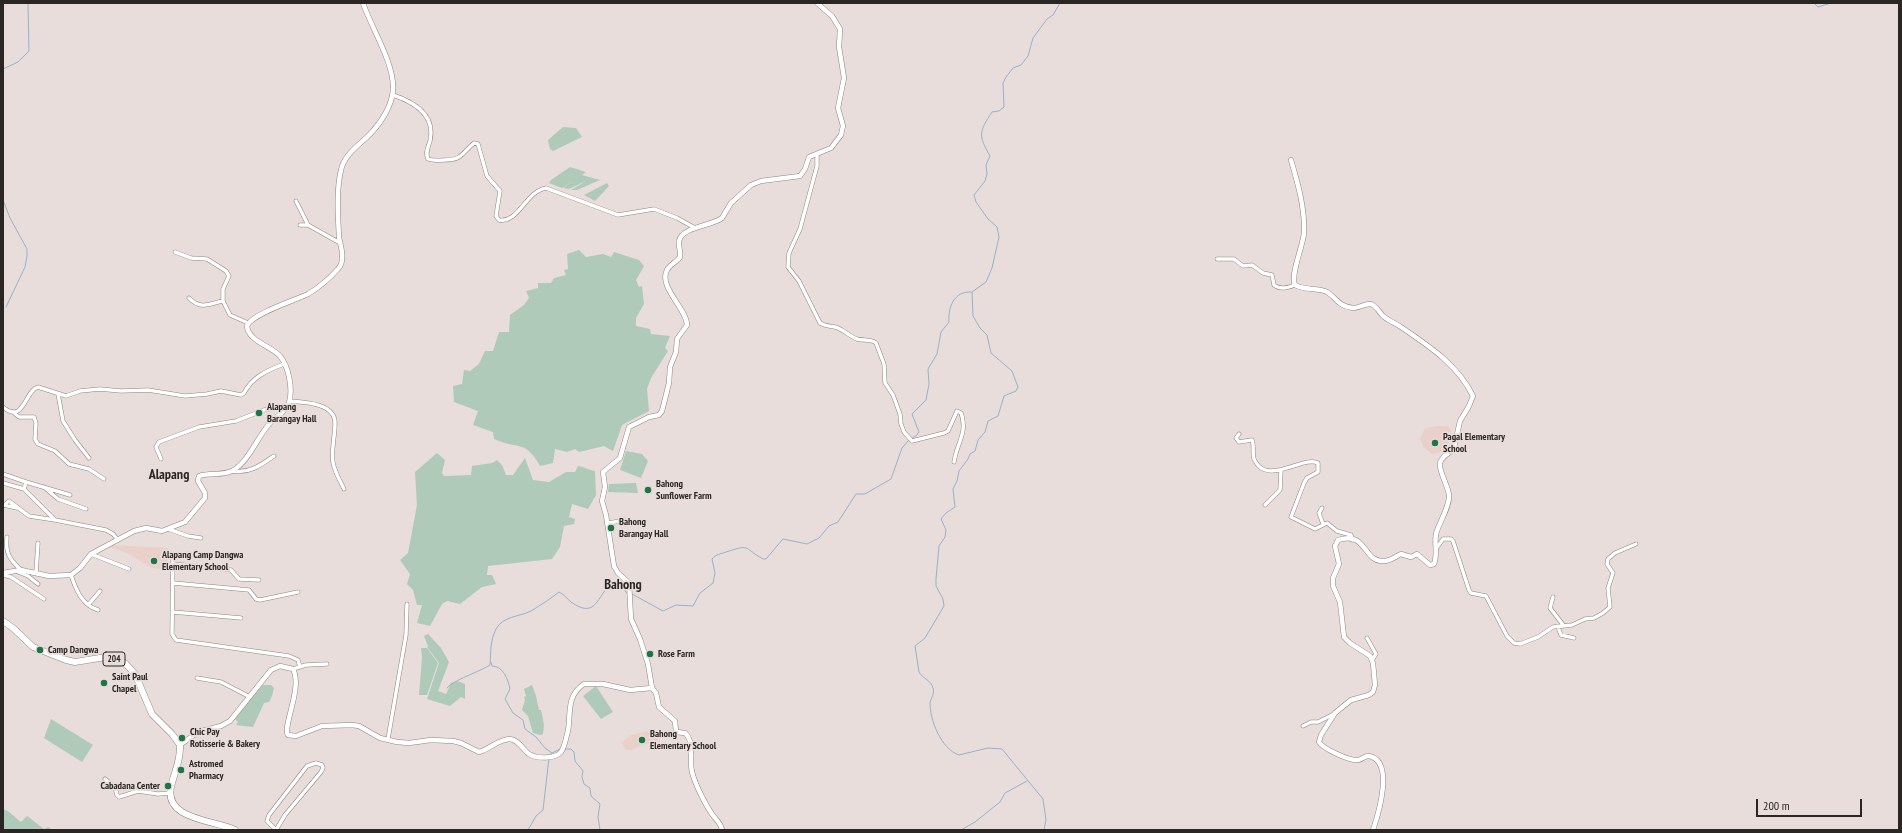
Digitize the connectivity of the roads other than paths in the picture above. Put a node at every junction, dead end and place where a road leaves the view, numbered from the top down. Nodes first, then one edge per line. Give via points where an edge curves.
1 (362, 3) edge
2 (817, 3) edge
3 (393, 95) junction
4 (817, 155) junction
5 (1291, 160) dead end
6 (296, 202) dead end
7 (300, 225) dead end
8 (308, 225) junction
9 (695, 228) junction
10 (340, 243) junction
11 (175, 252) dead end
12 (1217, 259) dead end
13 (1295, 285) junction
14 (189, 298) dead end
15 (223, 300) junction
16 (248, 324) junction
17 (284, 364) junction
18 (58, 394) junction
19 (289, 404) junction
20 (3, 406) edge
21 (14, 412) junction
22 (1239, 434) dead end
23 (274, 456) dead end
24 (89, 458) dead end
25 (161, 459) dead end
26 (954, 462) dead end
27 (1281, 470) junction
28 (232, 471) junction
29 (3, 474) edge
30 (104, 480) dead end
31 (26, 482) junction
32 (3, 483) edge
33 (43, 487) junction
34 (24, 489) junction
35 (344, 489) dead end
36 (70, 494) dead end
37 (3, 505) edge
38 (1265, 505) dead end
39 (1322, 508) dead end
40 (86, 509) dead end
41 (55, 520) junction
42 (629, 520) dead end
43 (607, 523) junction
44 (1323, 524) junction
45 (168, 529) junction
46 (7, 537) dead end
47 (201, 538) dead end
48 (118, 540) junction
49 (1352, 540) junction
50 (38, 543) dead end
51 (1636, 544) dead end
52 (1436, 549) junction
53 (91, 554) junction
54 (189, 554) dead end
55 (173, 564) junction
56 (129, 569) dead end
57 (14, 570) junction
58 (21, 570) junction
59 (3, 574) edge
60 (36, 574) junction
61 (71, 575) junction
62 (259, 580) dead end
63 (173, 583) junction
64 (38, 584) dead end
65 (100, 590) dead end
66 (298, 592) dead end
67 (1553, 597) dead end
68 (44, 599) dead end
69 (407, 604) dead end
70 (88, 605) junction
71 (98, 610) dead end
72 (173, 612) junction
73 (241, 618) dead end
74 (3, 622) edge
75 (1564, 626) junction
76 (1558, 627) junction
77 (1367, 638) dead end
78 (1574, 638) dead end
79 (1372, 660) junction
80 (327, 664) dead end
81 (300, 667) junction
82 (293, 669) junction
83 (197, 678) dead end
84 (652, 688) junction
85 (250, 697) junction
86 (1334, 714) junction
87 (1303, 726) dead end
88 (388, 739) junction
89 (180, 745) junction
90 (105, 779) dead end
91 (170, 793) junction
92 (235, 830) edge
93 (276, 830) edge
94 (722, 830) edge
95 (1373, 830) edge

1 - 3 street via 390,70 394,86
2 - 4 street via 832,16 840,29 839,47 844,78 838,108 842,131 832,148
3 - 9 street via 410,102 428,118 432,133 426,155 428,159 455,160 474,144 478,144 487,176 500,191 496,216 499,220 513,218 534,193 546,188 618,215 654,209
3 - 10 street via 380,122 352,151 342,167 339,191
4 - 9 street via 808,158 804,172 800,176 761,181 751,185 731,203 722,218
4 - 26 street via 817,166 800,229 789,253 788,266 799,281 820,323 840,329 860,340 876,343 884,364 885,383 893,395 901,424 912,441 944,434 948,431 957,410 961,413 964,422 963,436 956,450
5 - 13 street via 1304,215 1304,235 1294,276
6 - 8 street
7 - 8 street
8 - 10 street
9 - 43 street via 680,237 680,257 665,274 669,288 687,323 677,339 663,406 659,414 629,427 620,458 604,470 605,487 602,501
10 - 16 street via 342,259 338,270 306,295 283,304
11 - 15 street via 191,258 205,258 226,271 229,276 223,287
12 - 13 street via 1234,260 1243,266 1252,265 1272,275 1274,285 1278,288
13 - 52 street via 1326,292 1338,303 1352,307 1373,305 1383,316 1434,351 1453,368 1469,388 1473,396 1460,421 1455,446 1439,464 1449,498 1436,534
14 - 15 street via 201,306
15 - 16 street via 230,315
16 - 17 street via 250,334 278,355
17 - 18 street via 263,373 247,386 241,395 221,391 185,396 148,390 100,389 80,391 66,396
17 - 19 street via 289,382
18 - 21 street via 44,388 36,388 30,392 24,405
18 - 24 street via 63,421
19 - 25 street via 236,421 200,427 159,442 156,447
19 - 28 street via 269,424 246,457
19 - 35 street via 323,407 334,417 334,465
20 - 21 street
21 - 30 street via 19,417 34,417 35,439 38,444 55,451 69,464 89,469
22 - 27 street via 1236,438 1240,442 1252,440 1255,463 1265,469
23 - 28 street via 251,470
27 - 38 street via 1280,490
27 - 44 street via 1309,461 1318,464 1318,472 1305,480 1291,516 1313,528
28 - 45 street via 199,476 198,483 205,494 203,502 186,522
29 - 31 street
31 - 33 street
31 - 34 street
32 - 34 street
33 - 36 street
33 - 40 street via 58,499
34 - 41 street
37 - 41 street via 18,508 29,516
39 - 44 street via 1319,513
41 - 48 street via 106,530
42 - 43 street
43 - 84 street via 614,566 629,583 630,619 648,664
44 - 49 street via 1327,523 1337,531 1351,535
45 - 47 street
45 - 48 street via 139,529
46 - 58 street via 8,554
48 - 53 street
49 - 52 street via 1364,546 1372,559 1379,561 1389,560 1401,554 1411,557 1417,554 1431,565 1435,561
49 - 79 street via 1338,540 1335,546 1339,564 1333,578 1333,586 1340,602 1344,637 1367,653
50 - 60 street
51 - 75 street via 1608,559 1607,564 1613,576 1608,584 1608,609 1594,618
52 - 76 street via 1444,539 1453,541 1469,590 1486,596 1504,631 1514,643 1524,644 1553,627
53 - 56 street
53 - 61 street via 78,571
54 - 55 street via 174,555
55 - 62 street via 226,569 231,570 239,579
55 - 63 street
57 - 58 street
57 - 59 street
57 - 64 street
58 - 60 street
59 - 68 street
60 - 61 street
61 - 70 street via 76,591
63 - 66 street via 249,590 260,600
63 - 72 street
65 - 70 street
67 - 75 street via 1550,608
69 - 88 street via 406,635
70 - 71 street
72 - 73 street
72 - 81 street via 172,634 176,640 289,656 298,660
74 - 89 highway, 204 via 33,647 66,660 75,662 106,657 125,663 135,674 152,714
75 - 76 street
76 - 78 street via 1561,635
77 - 79 street via 1376,654
79 - 86 street via 1375,685 1373,692 1364,698 1351,700
80 - 81 street
81 - 82 street
82 - 85 street via 275,667
82 - 88 street via 296,686 286,729 288,735 296,736 322,726 343,724 359,726
83 - 85 street via 221,682
84 - 88 street via 630,690 603,684 584,684 576,691 570,704 563,748 554,756 540,757 529,754 513,740 479,752 461,742 431,740 403,743
84 - 94 street via 656,693 659,707 675,721 676,732 685,733 690,738 694,779
85 - 89 street via 230,721 198,732
86 - 87 street
86 - 95 street via 1319,739 1321,745 1329,751 1356,760 1371,756 1380,764 1384,773 1382,794
89 - 91 highway
90 - 91 street via 115,787 118,797 138,791
91 - 92 highway via 172,802 181,812
93 - 93 street via 285,815 323,769 322,765 316,763 307,766 269,815 268,821

